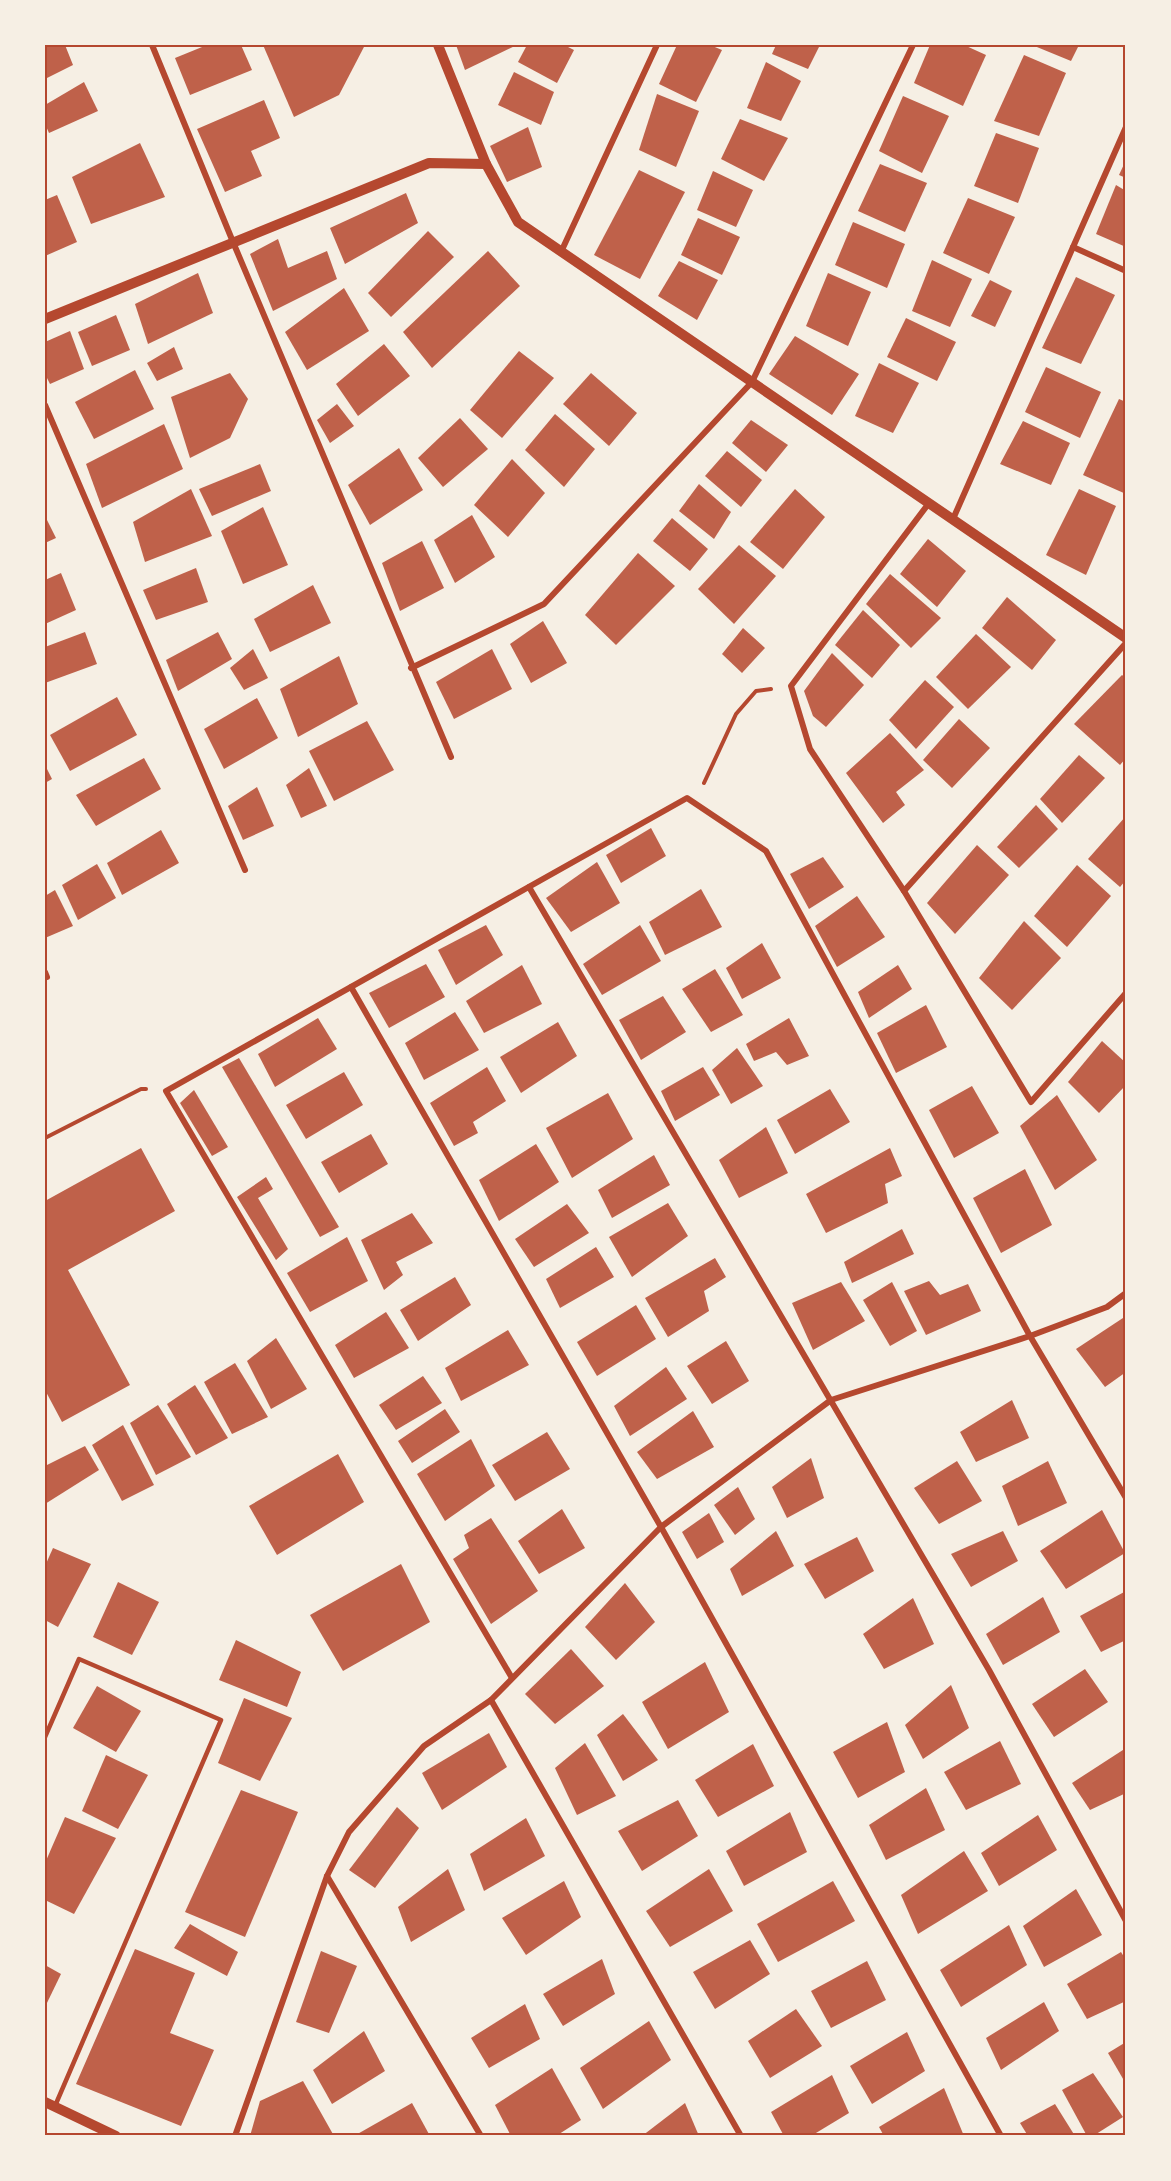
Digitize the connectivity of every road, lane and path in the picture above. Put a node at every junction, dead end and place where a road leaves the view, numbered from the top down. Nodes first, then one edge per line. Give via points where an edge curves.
1 (152, 45) edge
2 (438, 45) edge
3 (657, 45) edge
4 (913, 45) edge
5 (1126, 127) edge
6 (486, 164) junction
7 (233, 242) junction
8 (1073, 247) junction
9 (561, 252) junction
10 (1126, 271) edge
11 (45, 319) edge
12 (752, 382) junction
13 (45, 405) edge
14 (929, 503) junction
15 (953, 519) junction
16 (1126, 638) edge
17 (1126, 643) edge
18 (411, 668) junction
19 (791, 686) junction
20 (451, 757) dead end
21 (692, 801) junction
22 (245, 870) dead end
23 (529, 887) junction
24 (904, 891) junction
25 (351, 987) junction
26 (1126, 993) edge
27 (166, 1091) junction
28 (45, 1138) edge
29 (1126, 1293) edge
30 (1030, 1336) junction
31 (831, 1400) junction
32 (1126, 1498) edge
33 (661, 1527) junction
34 (512, 1678) junction
35 (491, 1700) junction
36 (45, 1737) edge
37 (327, 1876) junction
38 (1126, 1922) edge
39 (50, 2104) edge
40 (116, 2136) edge
41 (235, 2136) edge
42 (481, 2136) edge
43 (741, 2136) edge
44 (1001, 2136) edge

1 - 7 street
2 - 6 street
3 - 9 street
4 - 12 street
5 - 8 street
6 - 7 street via 429,163
6 - 9 street via 518,222
7 - 11 street
7 - 18 street
8 - 10 street
8 - 15 street
9 - 12 street
12 - 14 street
12 - 18 street via 544,604
13 - 22 street
14 - 15 street
14 - 19 street
15 - 16 street
17 - 24 street
18 - 20 street
19 - 21 path via 756,691 736,714
19 - 24 street via 810,749
21 - 23 street via 687,798
21 - 30 street via 766,851
23 - 25 street
23 - 31 street
24 - 26 street via 1031,1102
25 - 27 street
25 - 33 street
27 - 28 path via 141,1089
27 - 34 street
29 - 30 street via 1107,1307
30 - 31 street
30 - 32 street
31 - 33 street
31 - 38 street via 988,1670
33 - 34 street
33 - 44 street
34 - 35 street
35 - 37 street via 424,1746 349,1832
35 - 43 street
36 - 39 lane via 79,1659 221,1720
37 - 41 street
37 - 42 street
39 - 40 street

